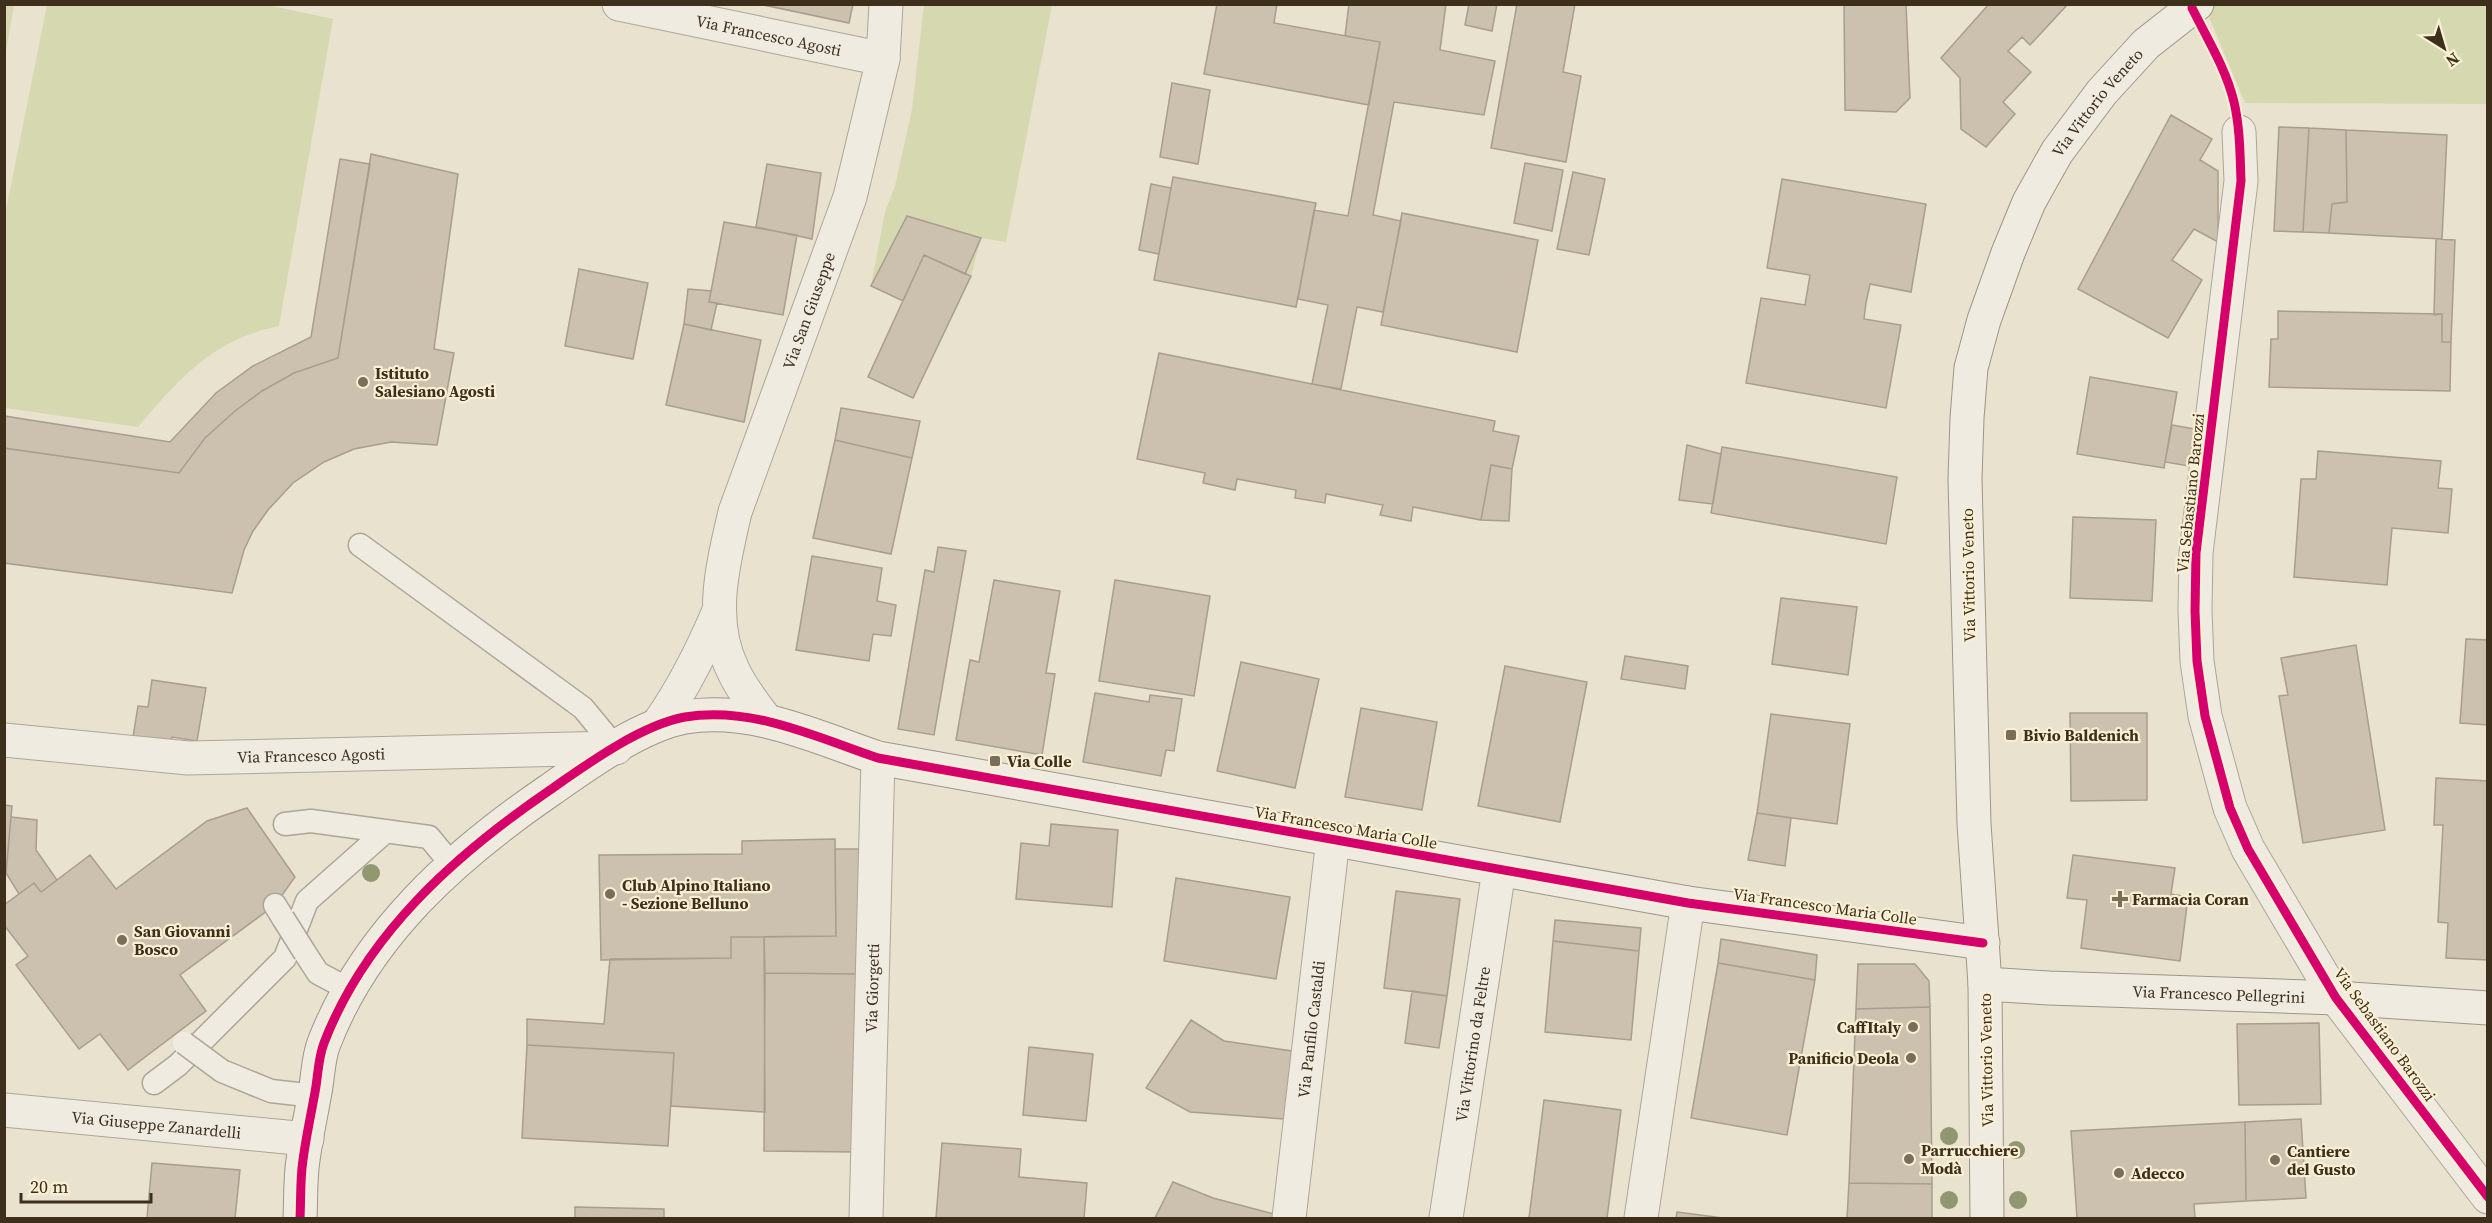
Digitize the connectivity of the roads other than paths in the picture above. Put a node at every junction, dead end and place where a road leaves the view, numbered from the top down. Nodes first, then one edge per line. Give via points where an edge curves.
1 (619, 4) edge
2 (886, 4) edge
3 (2192, 6) edge
4 (883, 59) junction
5 (2239, 132) dead end
6 (360, 545) dead end
7 (718, 613) junction
8 (766, 720) junction
9 (659, 723) junction
10 (4, 740) edge
11 (616, 748) junction
12 (878, 758) junction
13 (285, 824) dead end
14 (386, 831) junction
15 (1333, 839) junction
16 (452, 865) junction
17 (1499, 870) junction
18 (1688, 903) junction
19 (279, 912) dead end
20 (1983, 943) junction
21 (1985, 984) junction
22 (348, 989) junction
23 (2337, 998) junction
24 (2487, 1008) edge
25 (180, 1038) dead end
26 (154, 1083) dead end
27 (315, 1096) junction
28 (4, 1110) edge
29 (307, 1138) junction
30 (2487, 1197) edge
31 (300, 1218) edge
32 (866, 1218) edge
33 (1289, 1218) edge
34 (1446, 1218) edge
35 (1641, 1218) edge
36 (1988, 1218) edge

1 - 4 street, Via Francesco Agosti
2 - 4 street, Via San Giuseppe
3 - 20 street, Via Vittorio Veneto via 2146,44 2109,84 2057,152 2008,253 1971,368 1965,479 1974,824
4 - 7 street, Via San Giuseppe via 850,197 735,512
5 - 23 street, Via Sebastiano Barozzi via 2241,181 2196,553 2197,661 2205,716 2230,808 2248,849
6 - 11 lane via 583,708
7 - 8 street, Via San Giuseppe via 723,646 732,669
7 - 9 street, Via San Giuseppe via 697,663
8 - 9 street, Via Francesco Maria Colle via 710,715
8 - 12 street, Via Francesco Maria Colle
9 - 11 street
10 - 11 street, Via Francesco Agosti via 188,758
11 - 16 street via 537,798
12 - 15 street, Via Francesco Maria Colle
12 - 32 street, Via Giorgetti
13 - 14 lane via 310,821
14 - 16 lane via 429,837
14 - 26 lane via 307,901 285,958 178,1065
15 - 17 street, Via Francesco Maria Colle
15 - 33 street, Via Panfilo Castaldi
16 - 22 street via 402,914
17 - 18 street, Via Francesco Maria Colle
17 - 34 street, Via Vittorino da Feltre
18 - 20 street, Via Francesco Maria Colle
18 - 35 street
19 - 22 lane, bridge via 318,973
20 - 21 street, Via Vittorio Veneto
21 - 23 street, Via Francesco Pellegrini
21 - 36 street, Via Vittorio Veneto
22 - 27 street via 323,1046
23 - 24 street, Via Francesco Pellegrini
23 - 30 street, Via Sebastiano Barozzi
25 - 27 lane, bridge via 222,1071 271,1091
27 - 29 street
28 - 29 street, Via Giuseppe Zanardelli
29 - 31 street

